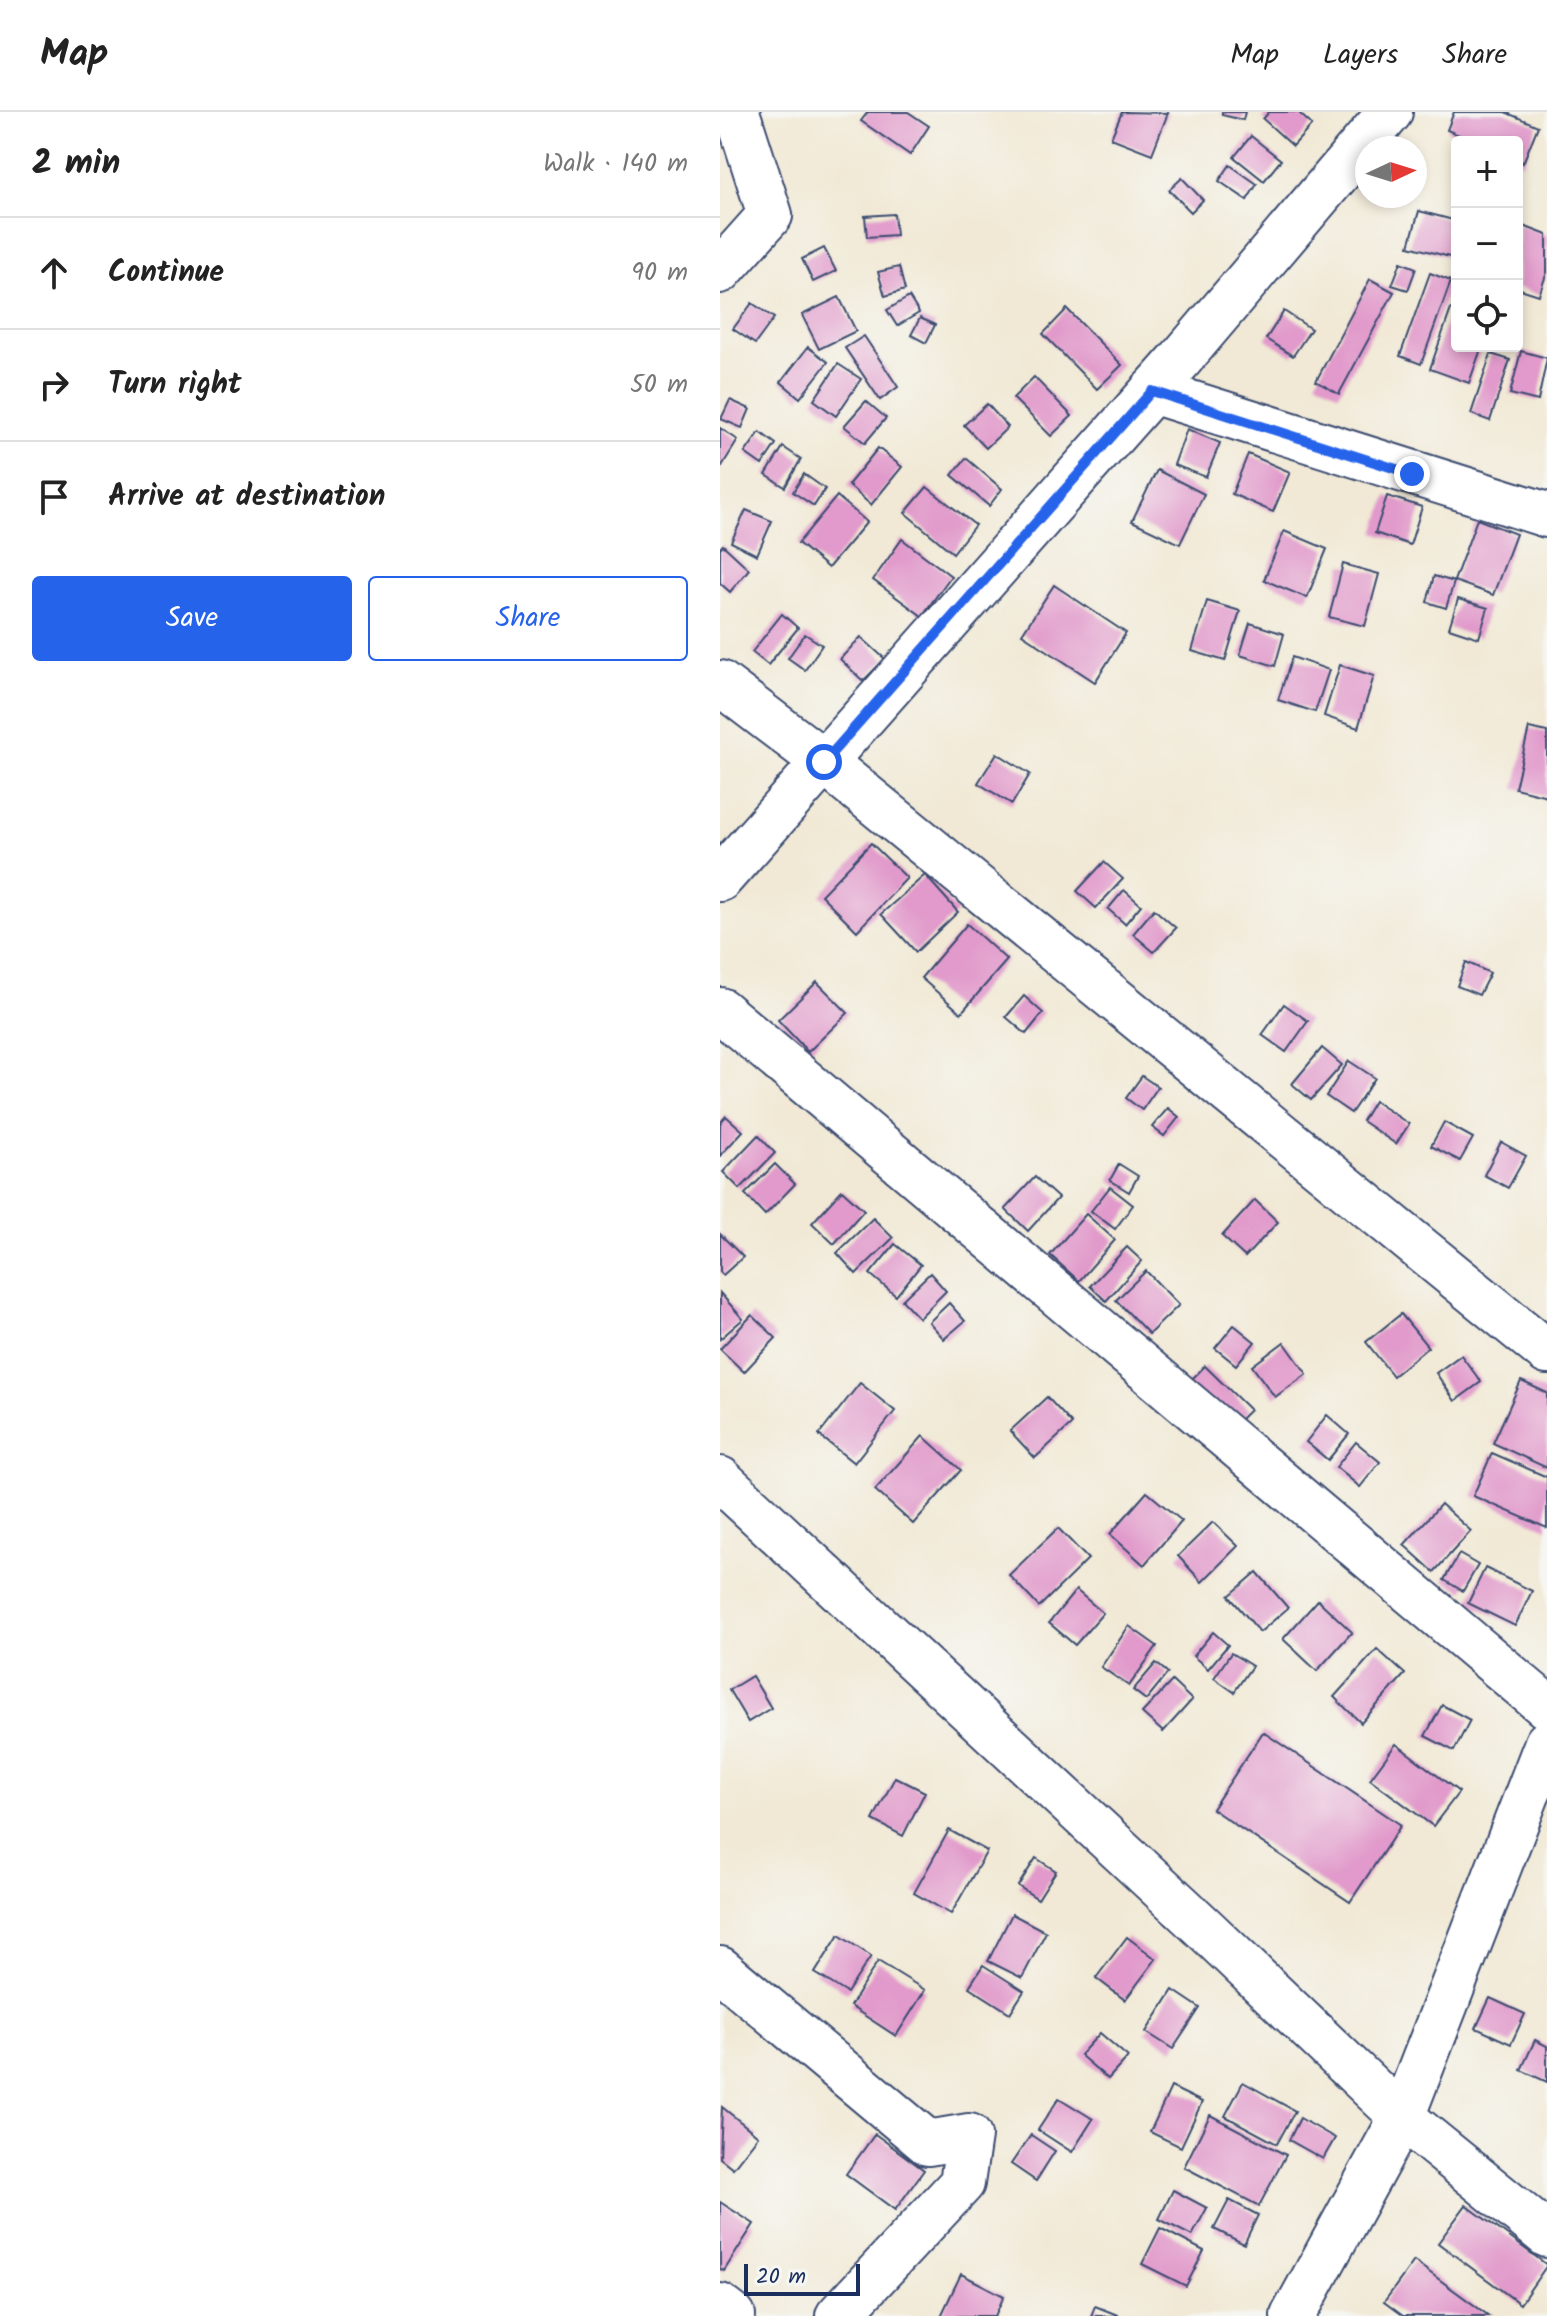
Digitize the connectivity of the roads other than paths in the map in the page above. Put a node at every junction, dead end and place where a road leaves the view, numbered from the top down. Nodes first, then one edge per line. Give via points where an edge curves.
1 (737, 112) edge
2 (1390, 112) edge
3 (720, 271) edge
4 (1152, 391) junction
5 (1547, 515) edge
6 (720, 683) edge
7 (824, 762) junction
8 (720, 879) edge
9 (720, 1010) edge
10 (1547, 1352) edge
11 (720, 1479) edge
12 (1547, 1707) edge
13 (1547, 1743) edge
14 (720, 1969) edge
15 (1402, 2117) junction
16 (1547, 2235) edge
17 (720, 2306) edge
18 (733, 2316) edge
19 (838, 2316) edge
20 (1293, 2316) edge

1 - 3 street via 770,215
2 - 4 street
4 - 5 street
4 - 7 street
6 - 7 street
7 - 8 street
7 - 10 street
9 - 12 street
11 - 15 street
13 - 15 street
14 - 19 street via 928,2143 969,2136 962,2183
15 - 16 street
15 - 20 street
17 - 18 street

